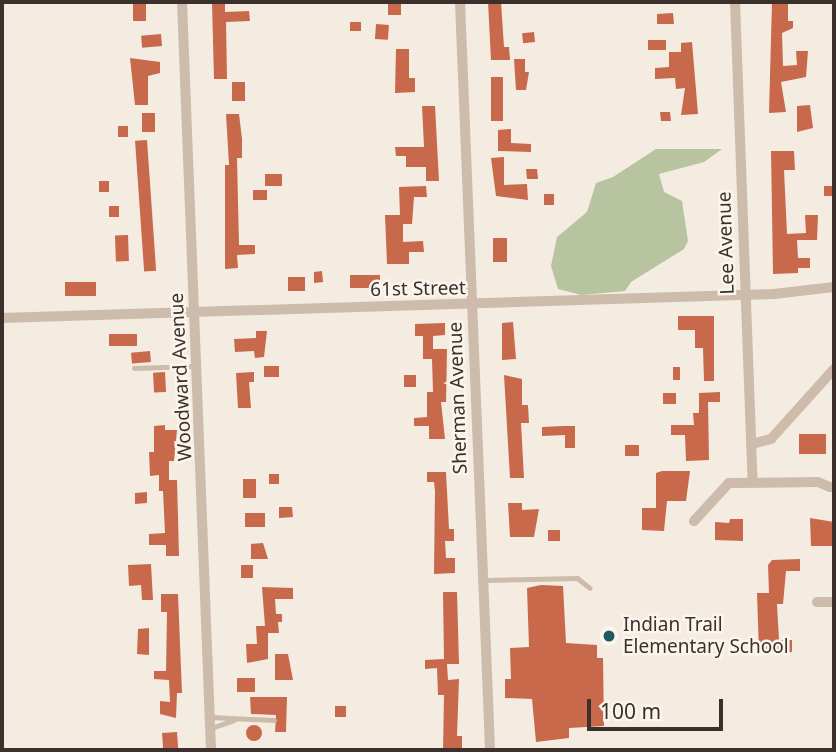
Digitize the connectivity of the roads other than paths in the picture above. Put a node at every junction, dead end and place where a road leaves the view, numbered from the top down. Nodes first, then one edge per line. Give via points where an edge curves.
1 (182, 2) edge
2 (460, 2) edge
3 (734, 2) edge
4 (834, 287) edge
5 (746, 295) junction
6 (472, 305) junction
7 (196, 312) junction
8 (2, 318) edge
9 (198, 366) junction
10 (134, 368) dead end
11 (834, 369) edge
12 (752, 444) junction
13 (753, 482) junction
14 (830, 487) dead end
15 (694, 521) dead end
16 (483, 580) junction
17 (590, 587) dead end
18 (817, 602) dead end
19 (834, 602) edge
20 (234, 720) junction
21 (274, 720) dead end
22 (211, 722) junction
23 (211, 750) edge
24 (490, 750) edge
25 (525, 750) edge
26 (600, 750) edge

1 - 7 street, Woodward Avenue
2 - 6 street, Sherman Avenue
3 - 5 street, Lee Avenue
4 - 5 street, 61st Street
5 - 6 street, 61st Street
5 - 12 street, Lee Avenue
6 - 7 street, 61st Street
6 - 16 street, Sherman Avenue
7 - 8 street, 61st Street
7 - 9 street, Woodward Avenue
9 - 10 lane
9 - 22 street, Woodward Avenue
11 - 12 street via 771,439
12 - 13 street, Lee Avenue
13 - 14 street via 818,482
13 - 15 street via 724,485
16 - 17 lane via 577,578
16 - 24 street, Sherman Avenue
18 - 19 street
20 - 21 lane
20 - 22 lane
20 - 22 lane
22 - 23 street, Woodward Avenue
25 - 26 lane

